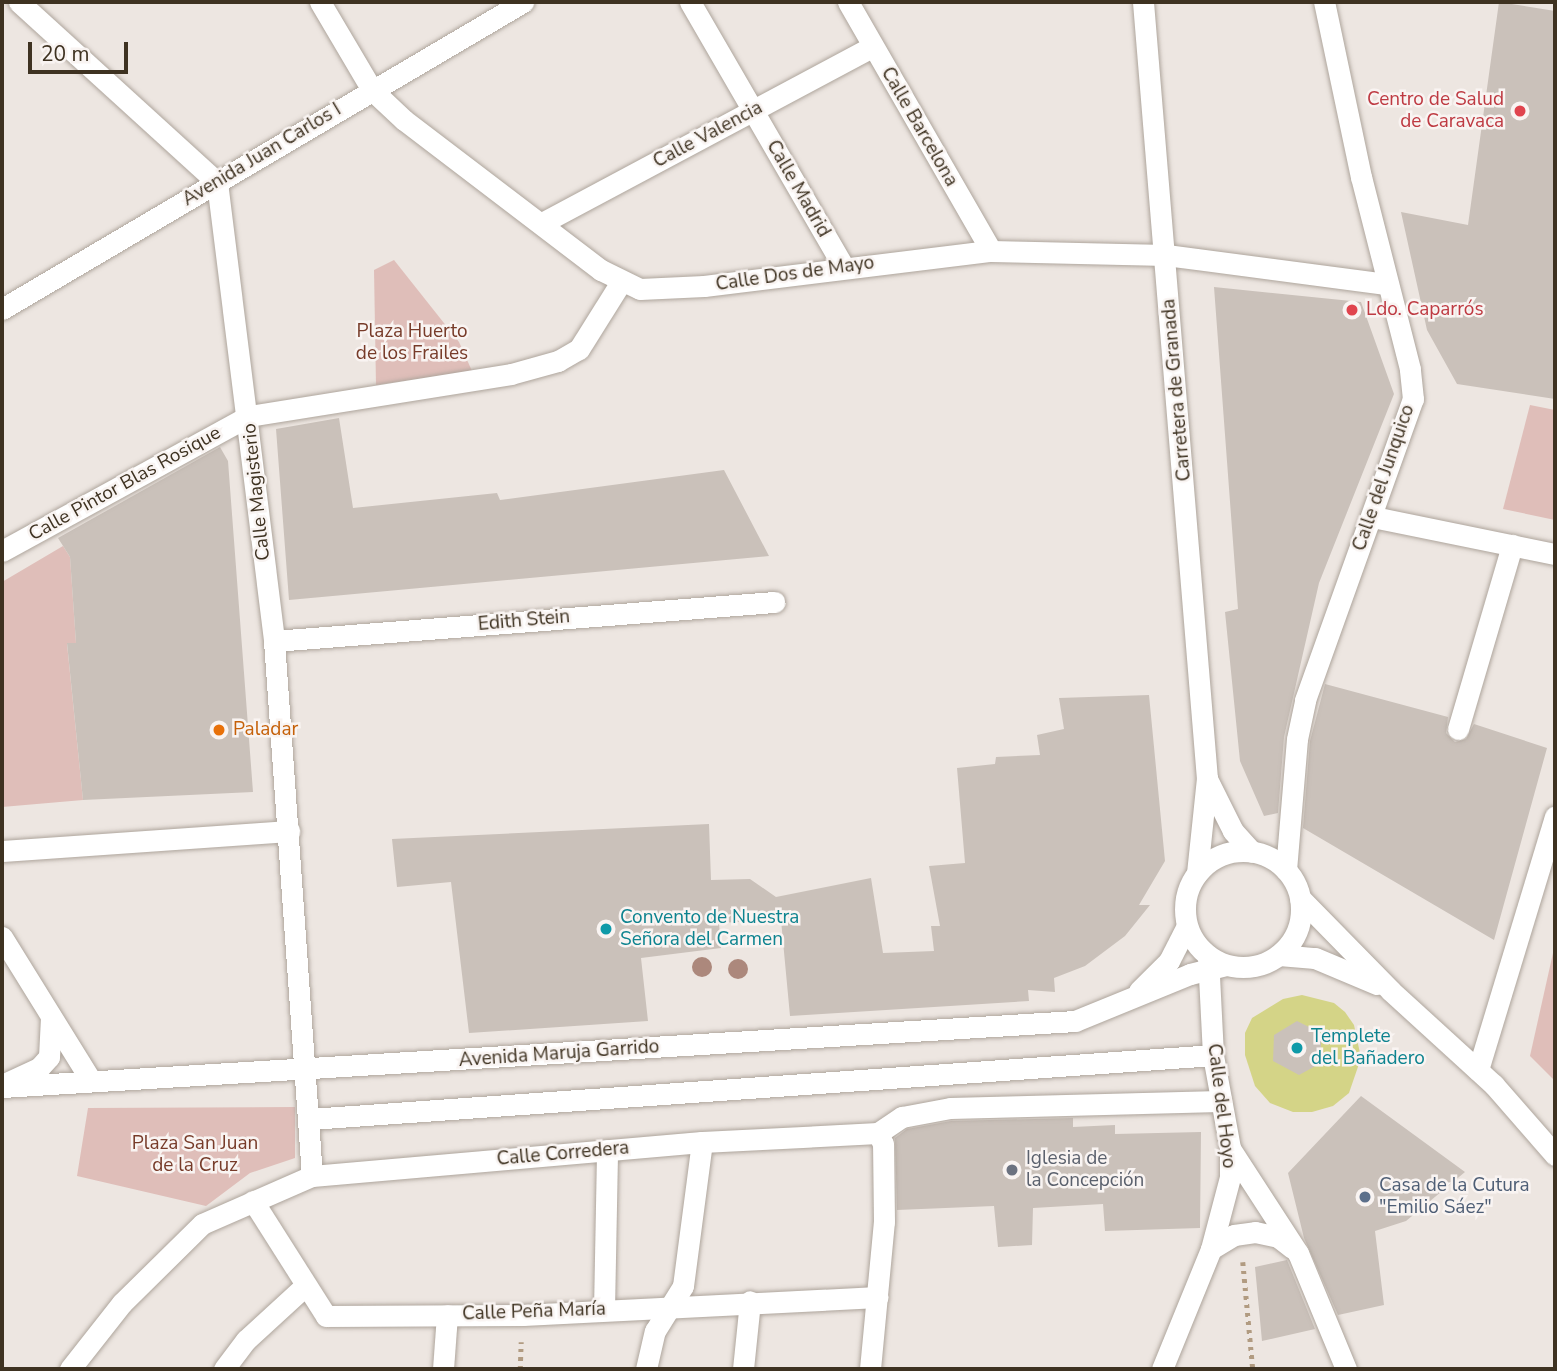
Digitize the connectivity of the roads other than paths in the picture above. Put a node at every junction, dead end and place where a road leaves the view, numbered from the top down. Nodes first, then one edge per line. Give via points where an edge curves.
1 (19, 2) edge
2 (320, 2) edge
3 (523, 2) edge
4 (690, 2) edge
5 (848, 2) edge
6 (1143, 2) edge
7 (1324, 2) edge
8 (873, 46) junction
9 (372, 90) junction
10 (753, 112) junction
11 (217, 182) junction
12 (542, 223) junction
13 (991, 251) junction
14 (1166, 255) junction
15 (843, 266) junction
16 (621, 282) junction
17 (1386, 284) junction
18 (2, 309) edge
19 (249, 416) junction
20 (1373, 517) junction
21 (1513, 545) junction
22 (2, 551) edge
23 (1555, 554) edge
24 (774, 602) dead end
25 (274, 641) junction
26 (1458, 729) dead end
27 (1207, 778) junction
28 (1555, 816) edge
29 (289, 831) junction
30 (2, 851) edge
31 (1252, 852) junction
32 (1286, 870) junction
33 (1197, 873) junction
34 (1300, 898) junction
35 (1187, 926) junction
36 (2, 937) edge
37 (1279, 955) junction
38 (1213, 963) junction
39 (1391, 991) junction
40 (1115, 1008) junction
41 (51, 1015) junction
42 (1213, 1055) junction
43 (307, 1069) junction
44 (1478, 1070) junction
45 (90, 1079) junction
46 (2, 1086) edge
47 (1220, 1101) junction
48 (310, 1119) junction
49 (878, 1133) junction
50 (702, 1142) junction
51 (1230, 1148) junction
52 (607, 1150) junction
53 (1555, 1155) edge
54 (312, 1176) junction
55 (253, 1201) junction
56 (1211, 1249) junction
57 (1298, 1253) junction
58 (306, 1285) junction
59 (878, 1297) junction
60 (750, 1301) junction
61 (670, 1307) junction
62 (604, 1310) junction
63 (447, 1315) junction
64 (70, 1369) edge
65 (224, 1369) edge
66 (443, 1369) edge
67 (646, 1369) edge
68 (743, 1369) edge
69 (870, 1369) edge
70 (1163, 1369) edge
71 (1346, 1369) edge

1 - 11 street
2 - 9 street, Calle Dos de Mayo
3 - 9 street, Avenida Juan Carlos I
4 - 10 street, Calle Madrid
5 - 8 street, Calle Barcelona
6 - 14 street, Carretera de Granada
7 - 17 street, Calle del Junquico
8 - 10 street, Calle Valencia
8 - 13 street, Calle Barcelona
9 - 11 street, Avenida Juan Carlos I
9 - 12 street, Calle Dos de Mayo via 404,120
10 - 12 street, Calle Valencia
10 - 15 street, Calle Madrid
11 - 18 street, Avenida Juan Carlos I
11 - 19 street, Calle Magisterio
12 - 16 street, Calle Dos de Mayo
13 - 14 street, Calle Dos de Mayo
13 - 15 street, Calle Dos de Mayo
14 - 17 street, Calle Dos de Mayo
14 - 27 street, Carretera de Granada
15 - 16 street, Calle Dos de Mayo via 659,291
16 - 19 street, Calle Pintor Blas Rosique via 579,349 558,361 511,374
17 - 20 street, Calle del Junquico via 1410,369 1413,399
19 - 22 street, Calle Pintor Blas Rosique
19 - 25 street, Calle Magisterio
20 - 21 street
20 - 32 street, Calle del Junquico via 1305,700
21 - 23 street
21 - 26 street
24 - 25 street, Edith Stein
25 - 29 street, Calle Magisterio
27 - 31 street, Carretera de Granada via 1233,831
27 - 33 street, Carretera de Granada
28 - 44 street
29 - 30 street
29 - 43 street, Calle Magisterio
31 - 32 street via 1274,859
31 - 33 street via 1222,855
32 - 34 street
33 - 35 street via 1188,890
34 - 37 street via 1296,934
34 - 39 street
35 - 38 street
35 - 40 street, Avenida Maruja Garrido via 1169,961
36 - 41 street
37 - 38 street via 1253,967
37 - 39 street via 1314,958
38 - 40 street, Avenida Maruja Garrido
38 - 42 street, Calle del Hoyo
39 - 44 street
40 - 43 street, Avenida Maruja Garrido via 1052,1023
41 - 45 street
41 - 46 street via 49,1057 22,1078
42 - 47 street, Calle del Hoyo
42 - 48 street
43 - 45 street, Avenida Maruja Garrido
43 - 48 street, Calle Magisterio
44 - 53 street
45 - 46 street, Avenida Maruja Garrido
47 - 49 street via 950,1108 902,1117
47 - 51 street, Calle del Hoyo
48 - 54 street, Calle Magisterio
49 - 50 street, Calle Corredera
49 - 59 street via 883,1144 884,1222
50 - 52 street, Calle Corredera
50 - 61 street via 683,1286
51 - 56 street, Calle del Hoyo via 1230,1177
51 - 57 street
52 - 54 street, Calle Corredera
52 - 62 street
54 - 55 street, Calle Corredera
55 - 58 street, Calle Peña María
55 - 64 street, Calle Corredera via 202,1224 122,1303
56 - 57 street via 1241,1235 1278,1237
56 - 70 street, Calle del Hoyo
57 - 71 street
58 - 63 street, Calle Peña María via 326,1316
58 - 65 street via 246,1340
59 - 60 street, Calle Peña María
59 - 69 street
60 - 61 street, Calle Peña María
60 - 68 street
61 - 62 street, Calle Peña María
61 - 67 street via 655,1331
62 - 63 street, Calle Peña María
63 - 66 street

